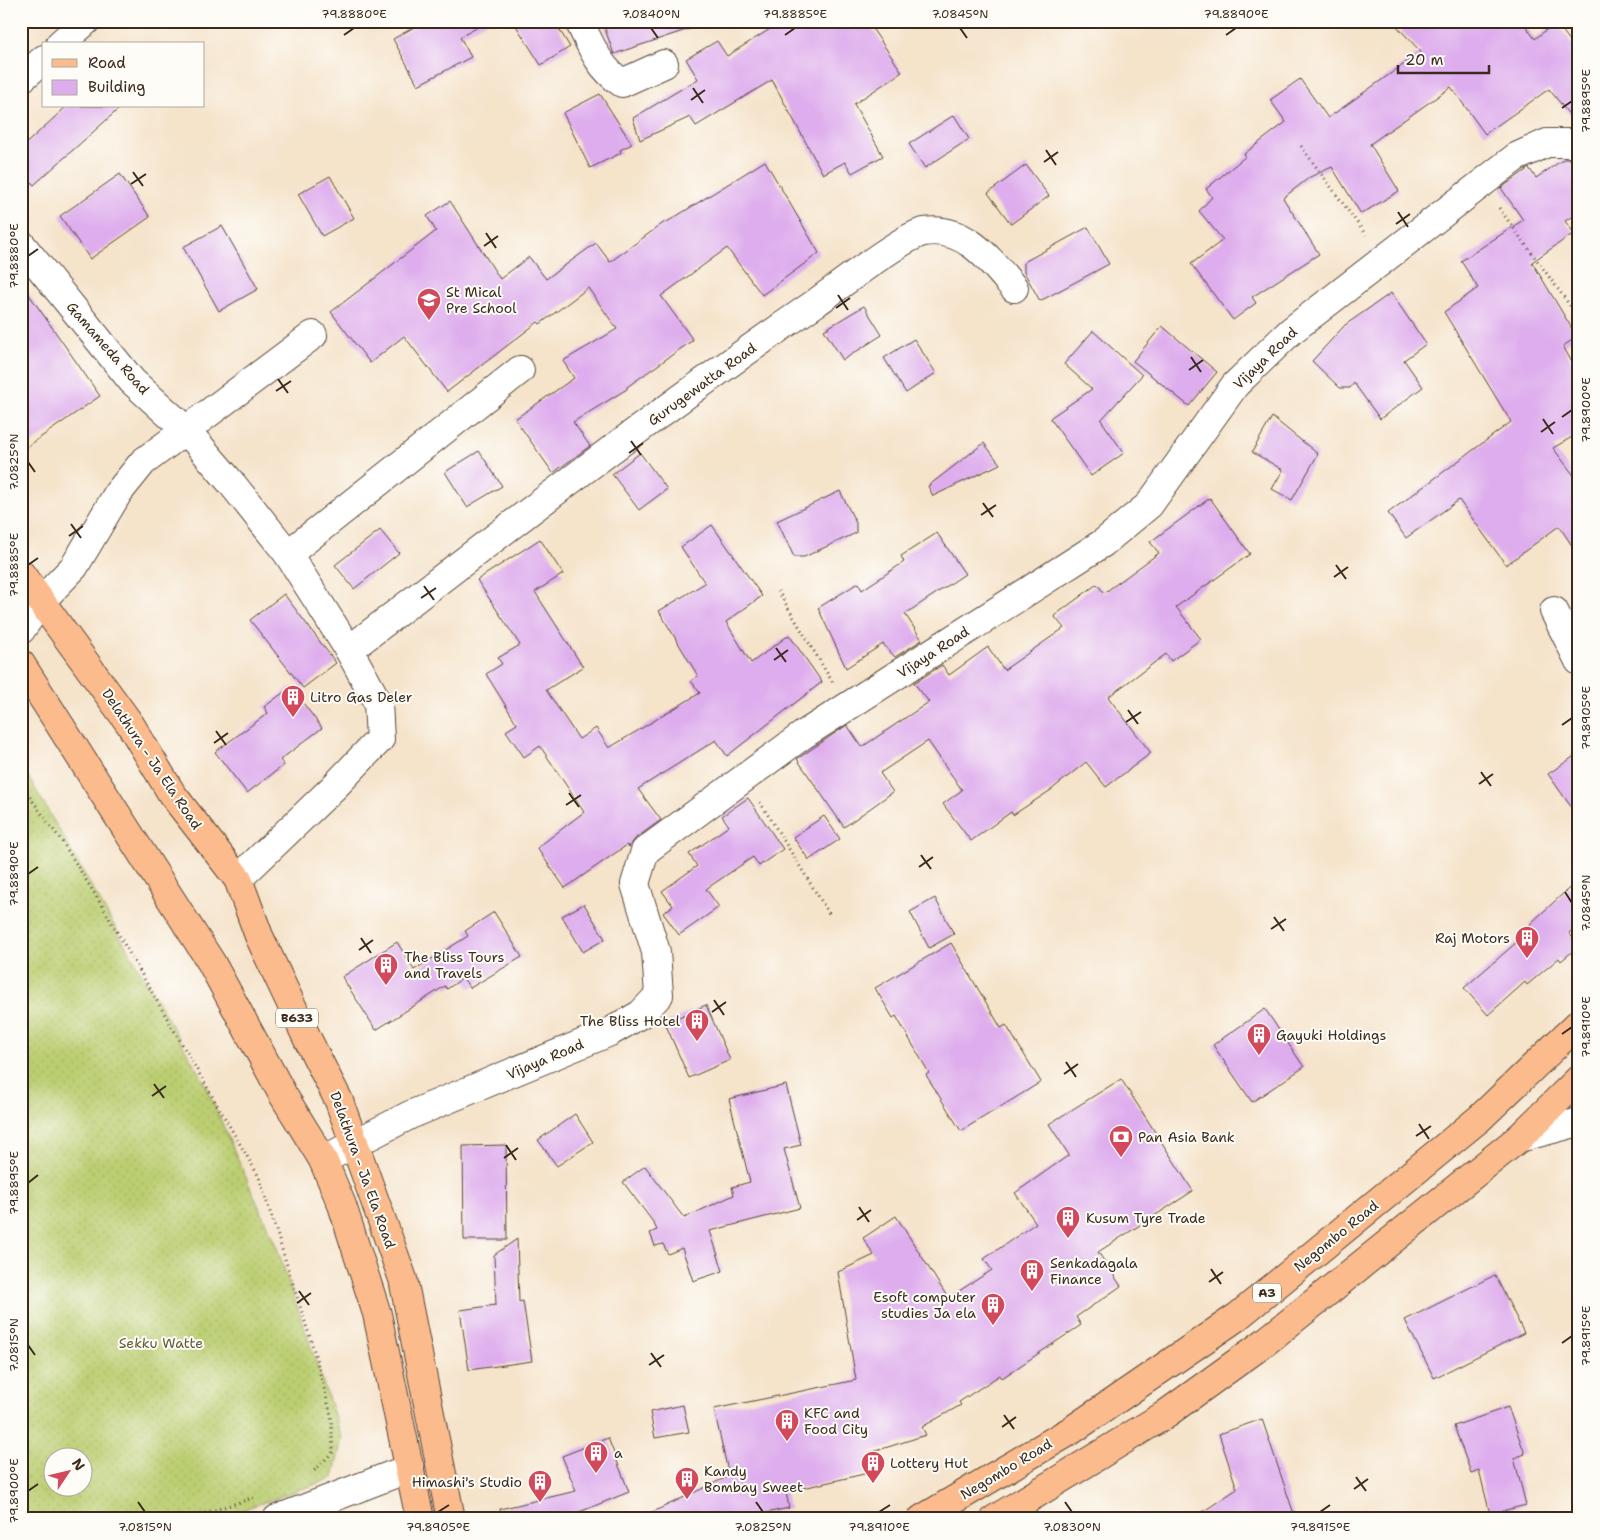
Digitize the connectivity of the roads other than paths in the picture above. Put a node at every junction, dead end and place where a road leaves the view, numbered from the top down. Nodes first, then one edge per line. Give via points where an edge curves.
1 (86, 21) edge
2 (579, 21) edge
3 (62, 42) edge
4 (42, 61) edge
5 (664, 64) dead end
6 (21, 79) edge
7 (1579, 143) edge
8 (21, 244) edge
9 (1014, 288) dead end
10 (312, 335) dead end
11 (520, 370) dead end
12 (186, 430) junction
13 (288, 554) junction
14 (21, 574) edge
15 (42, 600) junction
16 (1554, 611) dead end
17 (21, 630) edge
18 (349, 650) junction
19 (1579, 661) edge
20 (21, 664) edge
21 (238, 879) junction
22 (1579, 1023) edge
23 (1579, 1079) edge
24 (1579, 1122) edge
25 (1519, 1138) junction
26 (355, 1143) junction
27 (323, 1160) junction
28 (410, 1468) junction
29 (277, 1519) edge
30 (420, 1519) edge
31 (451, 1519) edge
32 (922, 1519) edge
33 (995, 1519) edge

1 - 3 street
2 - 5 street via 608,74 622,83
4 - 6 street
7 - 26 street, Vijaya Road via 1547,142 1516,157 1291,331 1235,385 1148,504 1103,543 803,735 645,851 635,884 656,952 659,995 641,1014 610,1032 410,1115
8 - 12 street, Gamameda Road via 132,381
9 - 18 street, Gurugewatta Road via 980,249 951,233 923,232 764,339 603,456
10 - 12 street
11 - 13 street
12 - 13 street, Gamameda Road
12 - 15 street via 143,462 118,493 74,567
13 - 18 street, Gamameda Road
14 - 15 main road, Delathura - Ja Ela Road / B633
15 - 17 street
15 - 21 main road, Delathura - Ja Ela Road / B633 via 130,724 172,794
16 - 19 street
18 - 21 street, Gamameda Road via 378,703 380,739
20 - 27 main road via 211,962
21 - 26 main road, Delathura - Ja Ela Road / B633 via 259,936 340,1101
22 - 32 main road, Negombo Road / A3 via 1480,1118 1238,1317 1072,1430
23 - 25 main road
24 - 25 street
25 - 33 main road via 1264,1343 1163,1416
26 - 27 street, Vijaya Road
26 - 31 main road, Delathura - Ja Ela Road / B633 via 403,1279
27 - 28 main road via 342,1205 377,1314
28 - 29 street
28 - 30 main road

